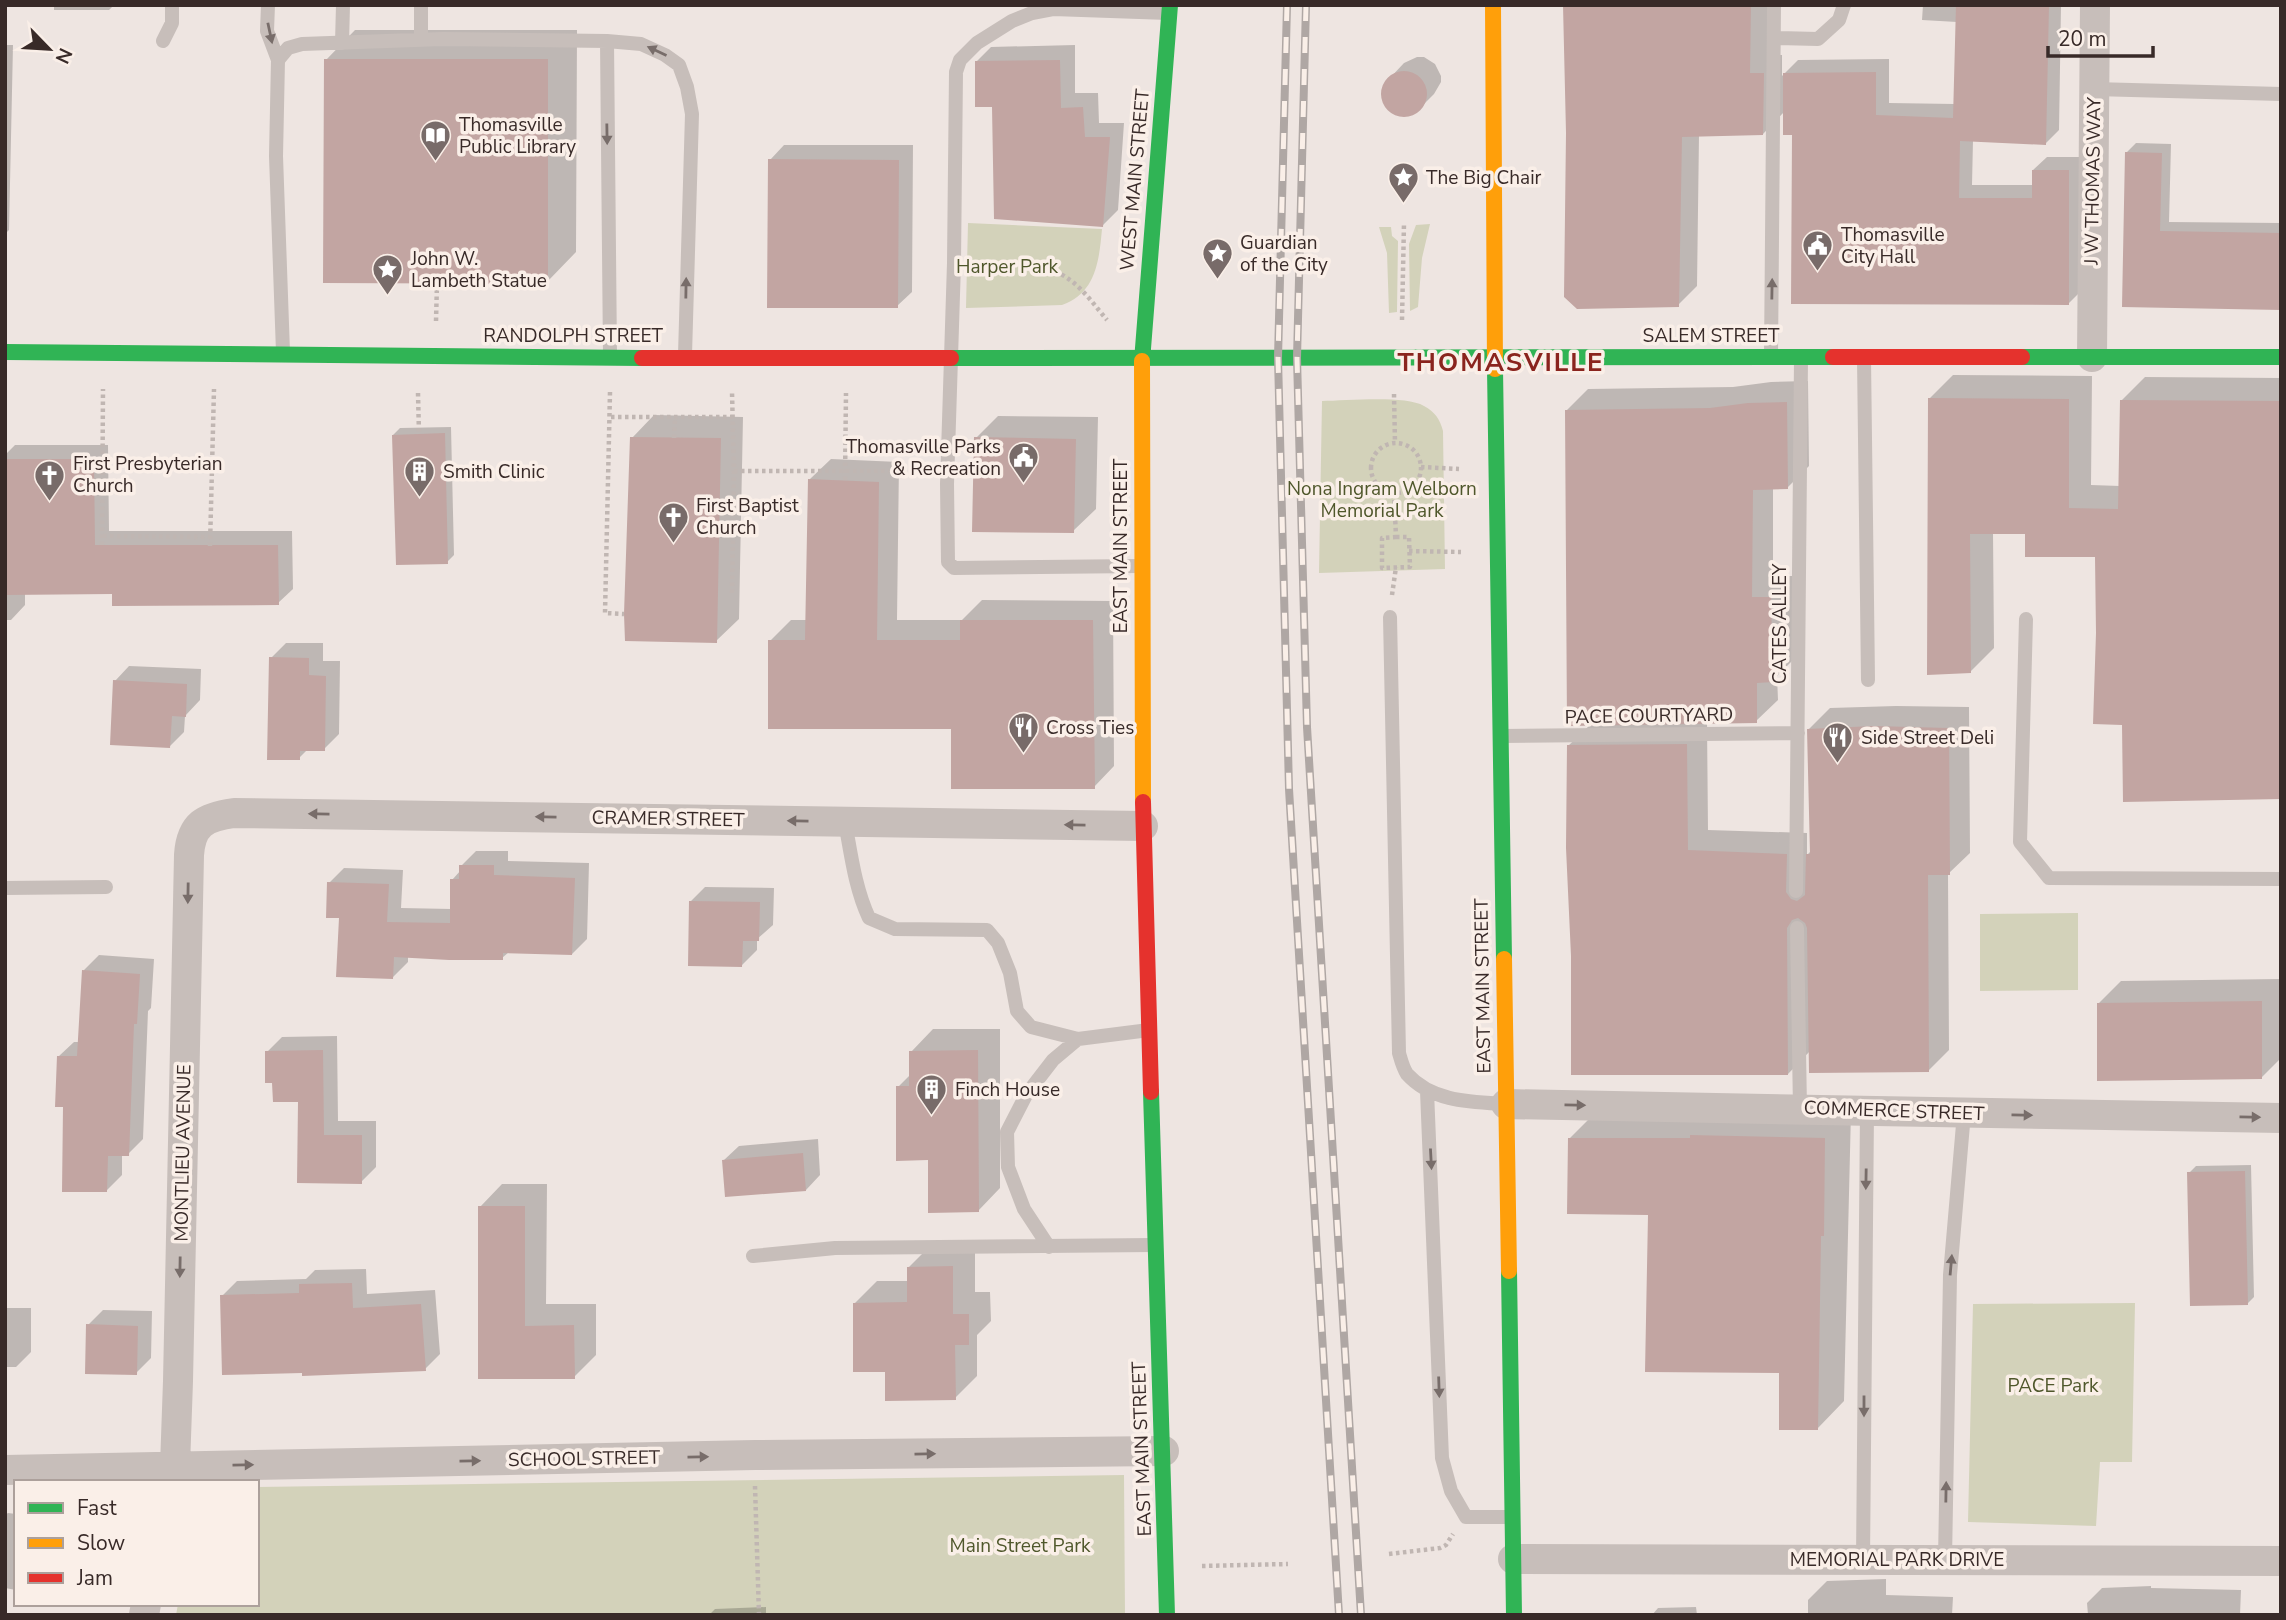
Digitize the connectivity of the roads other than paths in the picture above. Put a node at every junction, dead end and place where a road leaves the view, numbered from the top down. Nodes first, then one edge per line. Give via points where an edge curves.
1 (172, 5) edge
2 (268, 5) edge
3 (342, 5) edge
4 (421, 5) edge
5 (1493, 5) edge
6 (1774, 5) edge
7 (1844, 5) edge
8 (2095, 5) edge
9 (1170, 9) edge
10 (1774, 38) junction
11 (421, 40) junction
12 (163, 41) dead end
13 (607, 41) junction
14 (342, 43) junction
15 (278, 60) junction
16 (2094, 89) junction
17 (2281, 94) edge
18 (5, 352) edge
19 (283, 355) junction
20 (610, 356) junction
21 (685, 357) junction
22 (950, 357) junction
23 (1495, 357) junction
24 (1771, 357) junction
25 (1801, 357) junction
26 (1864, 357) junction
27 (2092, 357) junction
28 (2281, 357) edge
29 (1142, 358) junction
30 (1142, 566) junction
31 (1390, 617) dead end
32 (2026, 619) dead end
33 (1868, 680) dead end
34 (1798, 733) junction
35 (1501, 736) junction
36 (845, 821) junction
37 (1143, 826) junction
38 (197, 827) joint
39 (2281, 879) edge
40 (106, 887) dead end
41 (5, 888) edge
42 (1796, 891) dead end
43 (1797, 928) dead end
44 (1150, 1030) junction
45 (1078, 1039) junction
46 (1427, 1091) junction
47 (1506, 1104) junction
48 (1800, 1109) junction
49 (1867, 1111) junction
50 (1964, 1113) junction
51 (2281, 1118) edge
52 (1157, 1245) junction
53 (1049, 1247) junction
54 (753, 1256) dead end
55 (1164, 1451) junction
56 (5, 1470) edge
57 (173, 1474) edge
58 (1512, 1517) junction
59 (1513, 1559) junction
60 (1863, 1560) junction
61 (1945, 1560) junction
62 (2281, 1561) edge
63 (1167, 1615) edge
64 (1514, 1615) edge

1 - 12 lane via 172,23
2 -> 15 lane via 267,31
3 - 14 lane
4 - 11 lane
5 - 23 main road
6 - 10 lane
7 - 10 lane via 1839,20 1818,38
8 - 16 street, J W THOMAS WAY
9 - 22 lane via 1042,11 1012,20 965,54 956,72
9 - 29 main road, WEST MAIN STREET
24 -> 10 lane
11 - 13 lane
11 - 14 lane
13 -> 20 lane
21 -> 13 lane via 692,114 687,87 679,65 666,55 641,44
14 - 15 lane via 302,44 288,48
15 - 19 lane via 276,156
16 - 17 lane
16 - 27 street, J W THOMAS WAY
18 - 19 main road, RANDOLPH STREET
19 - 20 main road, RANDOLPH STREET
20 - 21 main road, RANDOLPH STREET
21 - 22 main road, RANDOLPH STREET
22 - 29 main road, RANDOLPH STREET
22 - 30 lane via 948,562 954,568
23 - 24 main road, SALEM STREET
23 - 29 main road, SALEM STREET
23 - 35 main road, EAST MAIN STREET
24 - 25 main road, SALEM STREET
25 - 26 main road, SALEM STREET
25 - 34 lane, CATES ALLEY
26 - 27 main road, SALEM STREET
26 - 33 lane
27 - 28 main road, SALEM STREET
29 - 30 main road, EAST MAIN STREET
30 - 37 main road, EAST MAIN STREET
31 - 46 lane via 1399,1053 1405,1072
32 - 39 lane via 2020,842 2049,878
34 - 35 lane, PACE COURTYARD
34 - 42 lane, CATES ALLEY
35 - 47 main road, EAST MAIN STREET
37 -> 36 street, CRAMER STREET
36 -> 38 street, CRAMER STREET via 234,813 214,816
36 - 45 lane via 854,872 869,918 895,929 987,930 998,943 1010,973 1017,1011 1031,1027
37 - 44 main road, EAST MAIN STREET
38 -> 57 street, MONTLIEU AVENUE via 188,855
40 - 41 lane
43 - 48 lane
44 - 45 lane
44 - 52 main road, EAST MAIN STREET
45 - 53 lane via 1053,1060 1007,1132 1007,1167 1024,1209
46 - 47 lane via 1463,1101
46 -> 58 lane via 1442,1458 1451,1491 1466,1517
47 -> 48 street, COMMERCE STREET
47 - 58 main road, EAST MAIN STREET
48 - 49 street, COMMERCE STREET
49 - 50 street, COMMERCE STREET
49 -> 60 lane
50 -> 51 street, COMMERCE STREET
61 -> 50 lane via 1950,1275
52 - 53 lane
52 - 55 main road, EAST MAIN STREET
53 - 54 lane via 835,1248
57 -> 55 street, SCHOOL STREET via 755,1455
55 - 63 main road, EAST MAIN STREET
56 - 57 street, SCHOOL STREET
58 - 59 main road, EAST MAIN STREET
59 - 60 street, MEMORIAL PARK DRIVE
59 - 64 main road, EAST MAIN STREET
60 - 61 street, MEMORIAL PARK DRIVE
61 - 62 street, MEMORIAL PARK DRIVE

